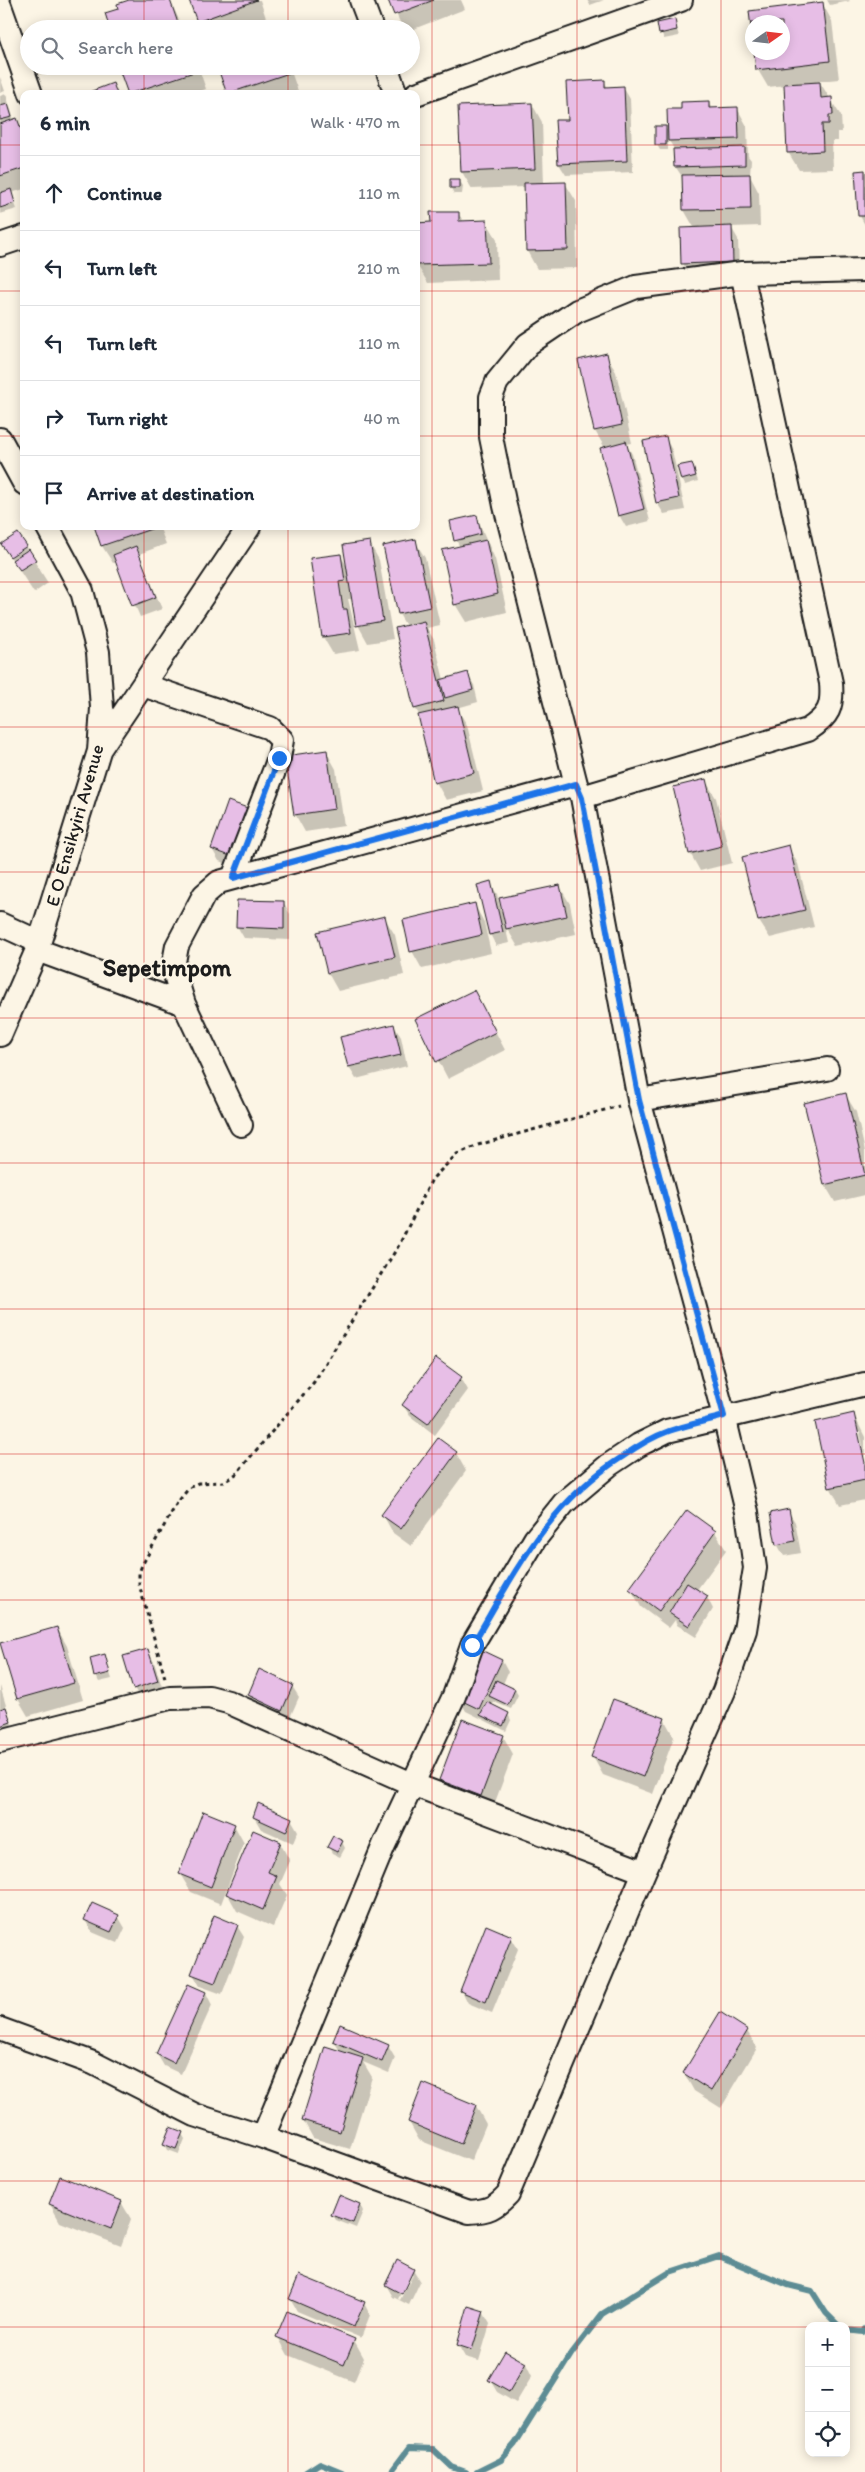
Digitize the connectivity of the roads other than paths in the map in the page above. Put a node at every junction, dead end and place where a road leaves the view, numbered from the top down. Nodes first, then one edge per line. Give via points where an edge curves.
1 (361, 0) edge
2 (681, 0) edge
3 (0, 6) edge
4 (369, 20) edge
5 (20, 63) edge
6 (24, 75) edge
7 (389, 75) edge
8 (30, 90) edge
9 (395, 90) edge
10 (420, 93) edge
11 (20, 238) edge
12 (0, 245) edge
13 (865, 270) edge
14 (742, 273) junction
15 (0, 438) edge
16 (20, 476) edge
17 (49, 530) edge
18 (247, 530) edge
19 (143, 685) junction
20 (99, 751) junction
21 (579, 791) junction
22 (233, 878) junction
23 (0, 924) edge
24 (38, 946) junction
25 (184, 1004) junction
26 (0, 1035) edge
27 (827, 1069) dead end
28 (639, 1100) junction
29 (241, 1125) dead end
30 (865, 1384) edge
31 (724, 1416) junction
32 (0, 1741) edge
33 (412, 1784) junction
34 (644, 1872) junction
35 (0, 2029) edge
36 (264, 2137) junction

1 - 4 street
2 - 10 street
3 - 5 street
6 - 8 street
7 - 9 street
11 - 12 street
13 - 14 street
14 - 21 street via 636,287 577,311 528,344 497,382 491,397 491,437 504,506
14 - 21 street via 831,683 832,699 828,712 808,730
15 - 16 street
17 - 20 street, E O Ensikyiri Avenue via 82,592 98,652 102,708
18 - 19 street
19 - 20 street
19 - 22 street via 270,728 282,740 279,758
20 - 24 street, E O Ensikyiri Avenue
21 - 22 street
21 - 28 street
22 - 25 street via 219,882 204,895 177,946 174,962
23 - 24 street
24 - 25 street
24 - 26 street, E O Ensikyiri Avenue
25 - 29 street
27 - 28 street
28 - 31 street
30 - 31 street
31 - 33 street via 668,1431 639,1445 609,1465 564,1504 535,1539 472,1645 454,1696
31 - 34 street via 747,1512 754,1568 745,1630 724,1691
32 - 33 street via 170,1698 208,1697 228,1702
33 - 34 street
33 - 36 street
34 - 36 street via 508,2194 496,2208 469,2212
35 - 36 street via 93,2063 195,2115

